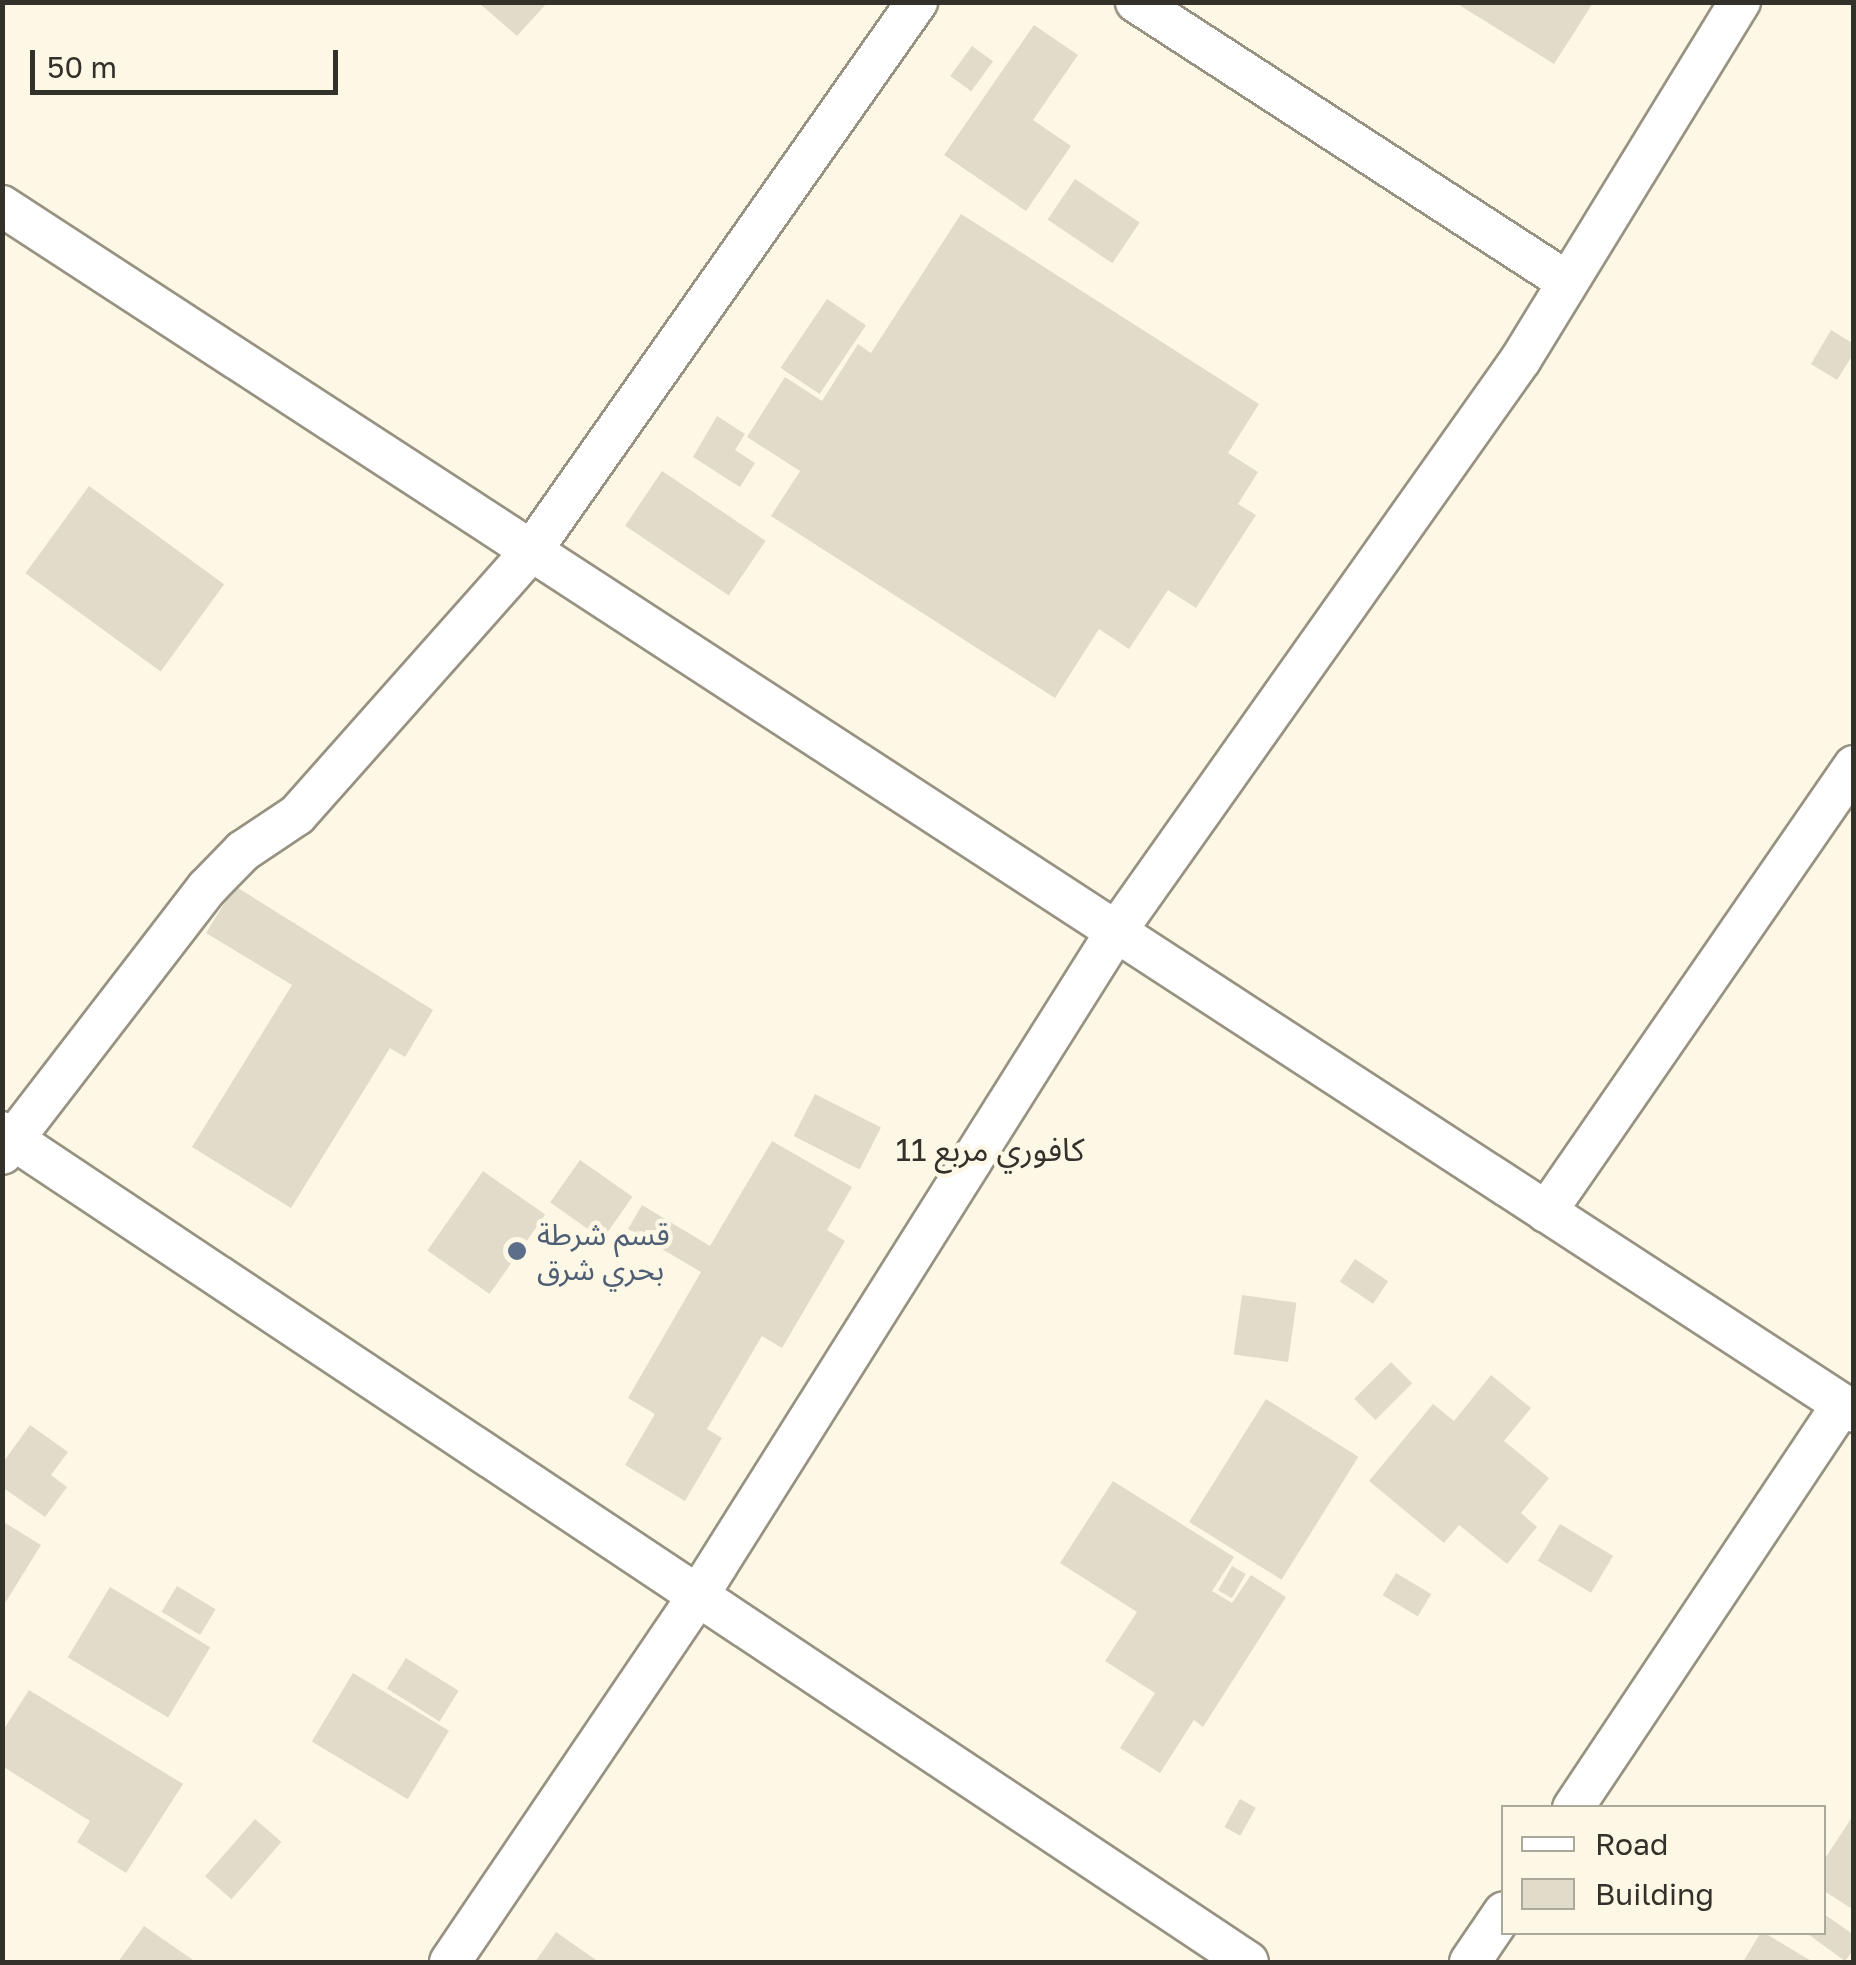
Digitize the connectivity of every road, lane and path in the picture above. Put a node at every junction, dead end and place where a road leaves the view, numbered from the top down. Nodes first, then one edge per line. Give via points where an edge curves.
1 (917, 2) edge
2 (1136, 2) edge
3 (1740, 2) edge
4 (2, 206) edge
5 (1566, 281) junction
6 (532, 550) junction
7 (1854, 766) edge
8 (1117, 930) junction
9 (6, 1142) edge
10 (1546, 1212) junction
11 (1848, 1408) edge
12 (698, 1594) junction
13 (1575, 1805) edge
14 (1501, 1916) edge
15 (450, 1962) edge
16 (1248, 1962) edge
17 (1470, 1962) edge

1 - 6 street
2 - 5 street
3 - 5 street
4 - 6 street
5 - 8 street via 1521,359
6 - 8 street
6 - 9 street via 297,816 243,851 207,888
7 - 10 street
8 - 10 street
8 - 12 street
9 - 12 street
10 - 11 street
11 - 13 street
12 - 15 street
12 - 16 street
14 - 17 street

